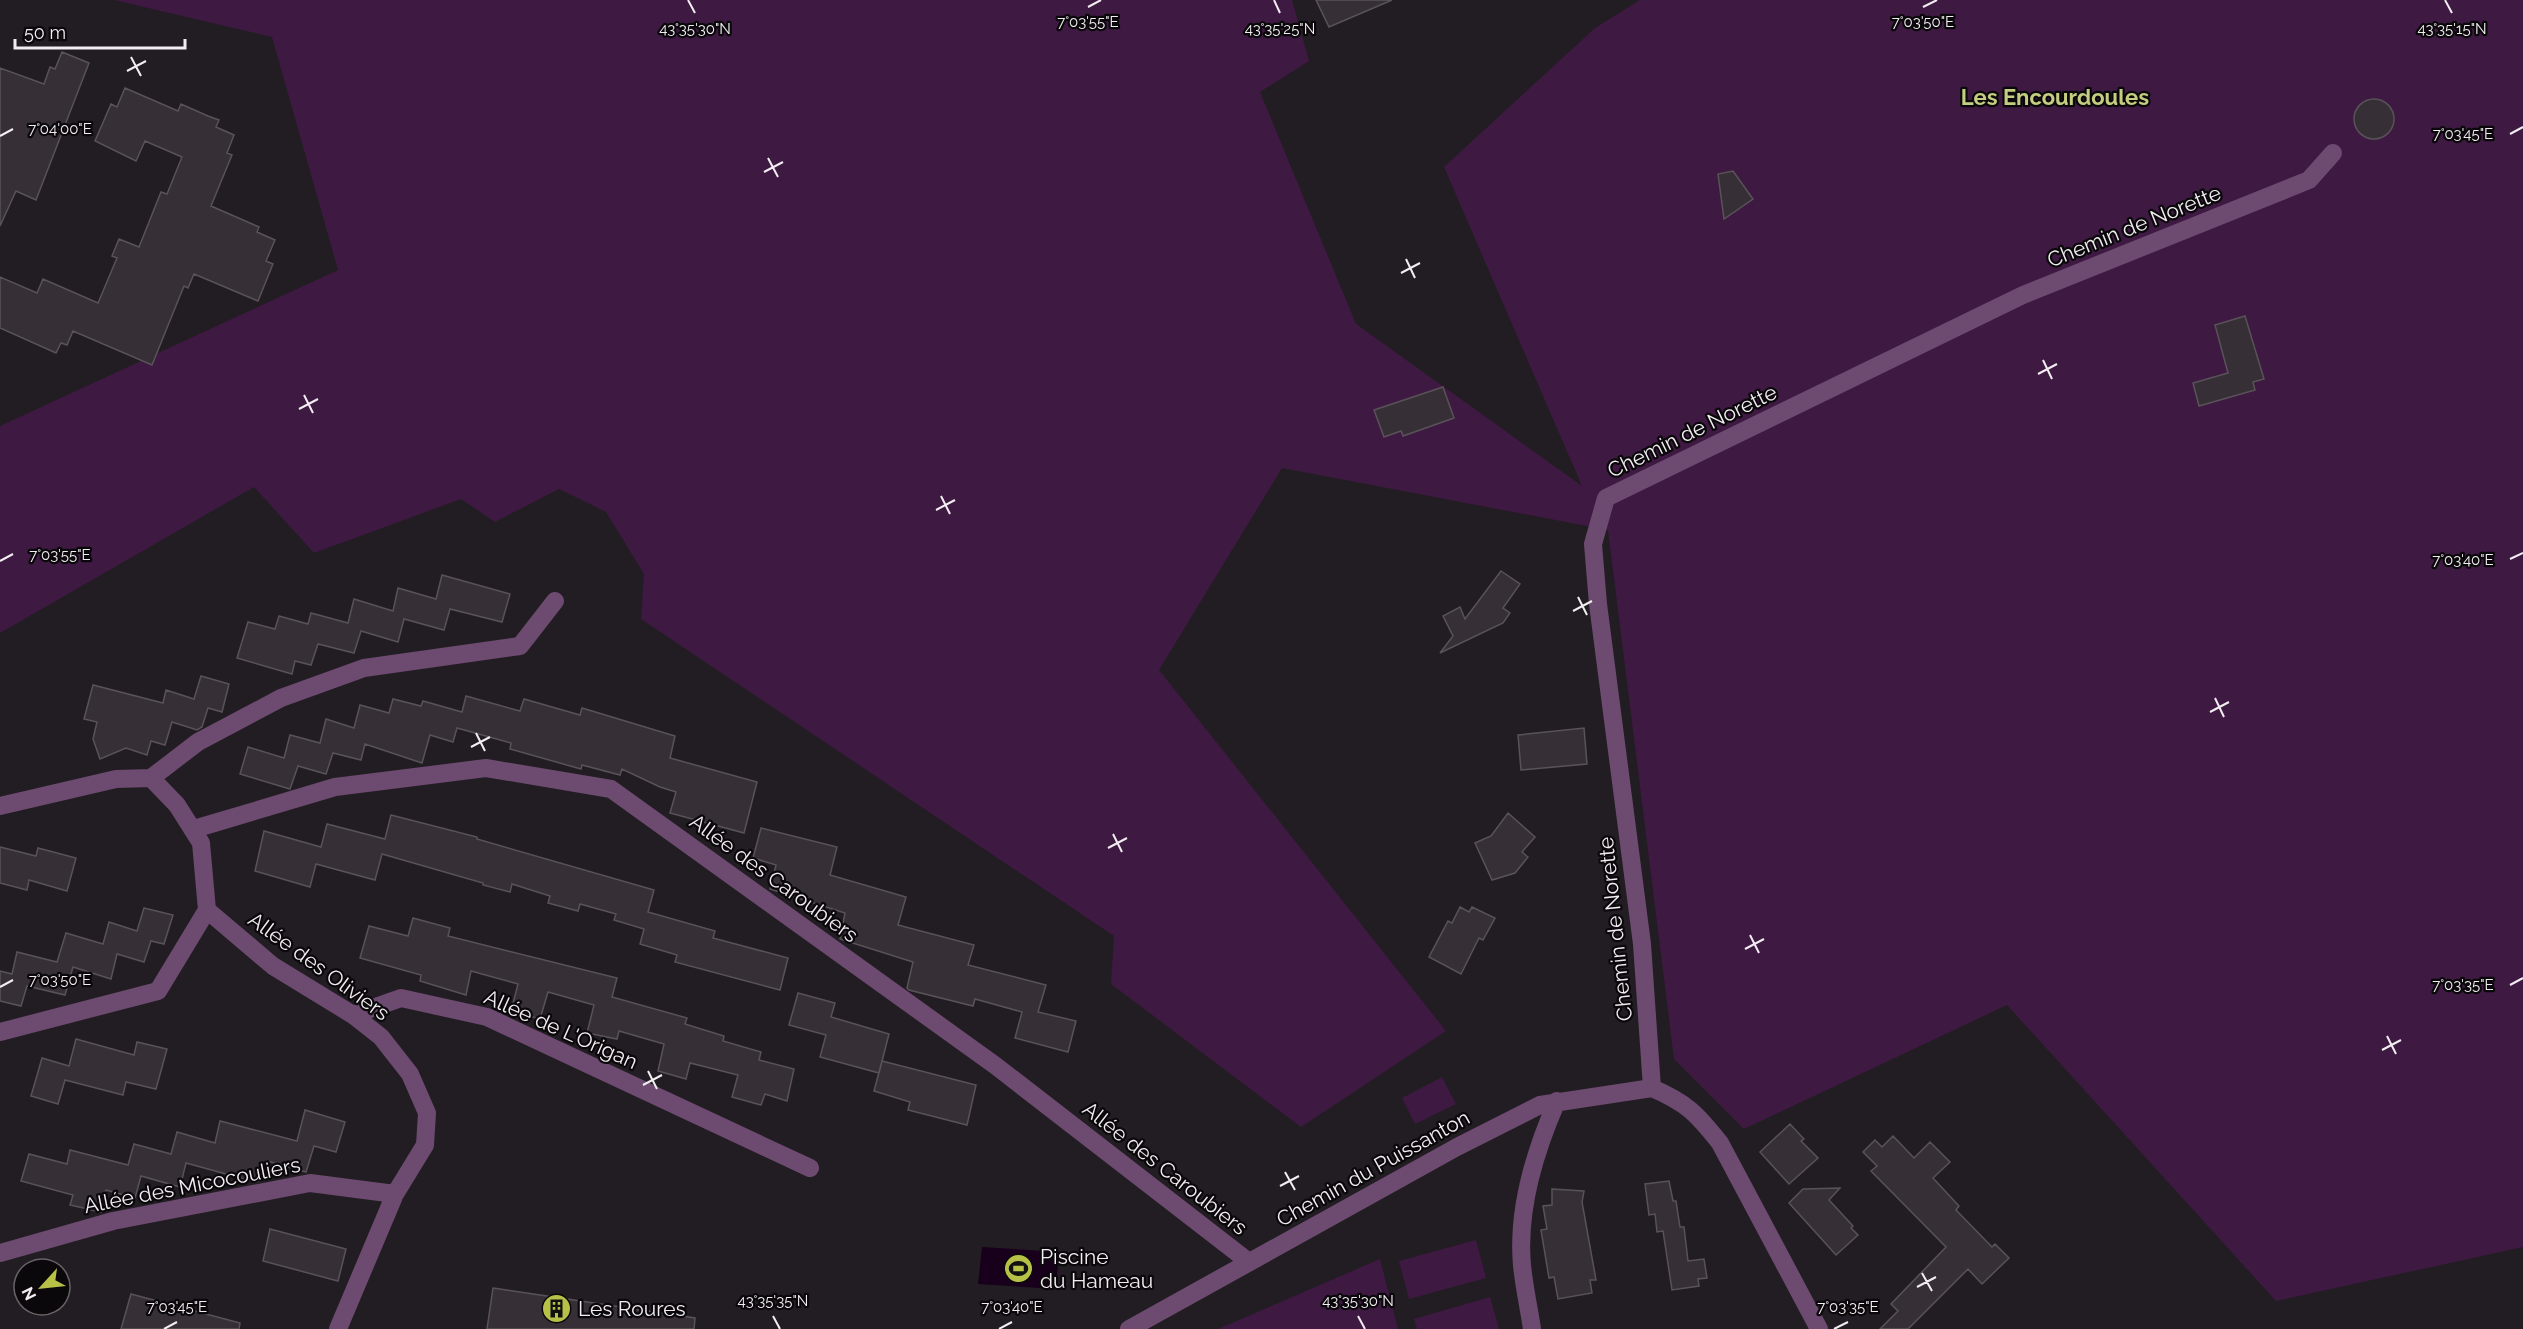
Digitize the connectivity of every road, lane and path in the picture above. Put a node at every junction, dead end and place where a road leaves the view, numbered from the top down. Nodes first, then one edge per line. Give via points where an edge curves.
1 (2333, 153) dead end
2 (555, 601) dead end
3 (151, 778) junction
4 (0, 806) edge
5 (194, 829) junction
6 (207, 910) junction
7 (353, 1015) junction
8 (0, 1032) edge
9 (1652, 1088) junction
10 (1557, 1101) junction
11 (810, 1168) dead end
12 (394, 1194) junction
13 (0, 1253) edge
14 (1249, 1262) junction
15 (338, 1329) edge
16 (1130, 1329) edge
17 (1532, 1329) edge
18 (1818, 1329) edge

1 - 9 street, Chemin de Norette via 2309,180 2023,295 1606,498 1593,544 1642,944
2 - 3 street via 520,646 363,668 291,694 198,742
3 - 4 street via 116,779
3 - 5 street
5 - 6 street via 201,843
5 - 14 street, Allée des Caroubiers via 335,788 486,768 611,789 996,1066
6 - 7 street, Allée des Oliviers via 273,966
6 - 8 street via 158,991
7 - 11 street, Allée de L'Origan via 401,998 487,1017
7 - 12 street, Allée des Oliviers via 381,1037 410,1074 427,1113 425,1145
9 - 10 street, Chemin du Puissanton
9 - 18 street via 1678,1099 1699,1116 1720,1143
10 - 14 street, Chemin du Puissanton via 1539,1105 1456,1147
10 - 17 street via 1529,1183 1522,1221 1522,1264
12 - 13 street, Allée des Micocouliers via 310,1183 113,1221
12 - 15 street, Allée des Oliviers
14 - 16 street, Chemin du Puissanton

